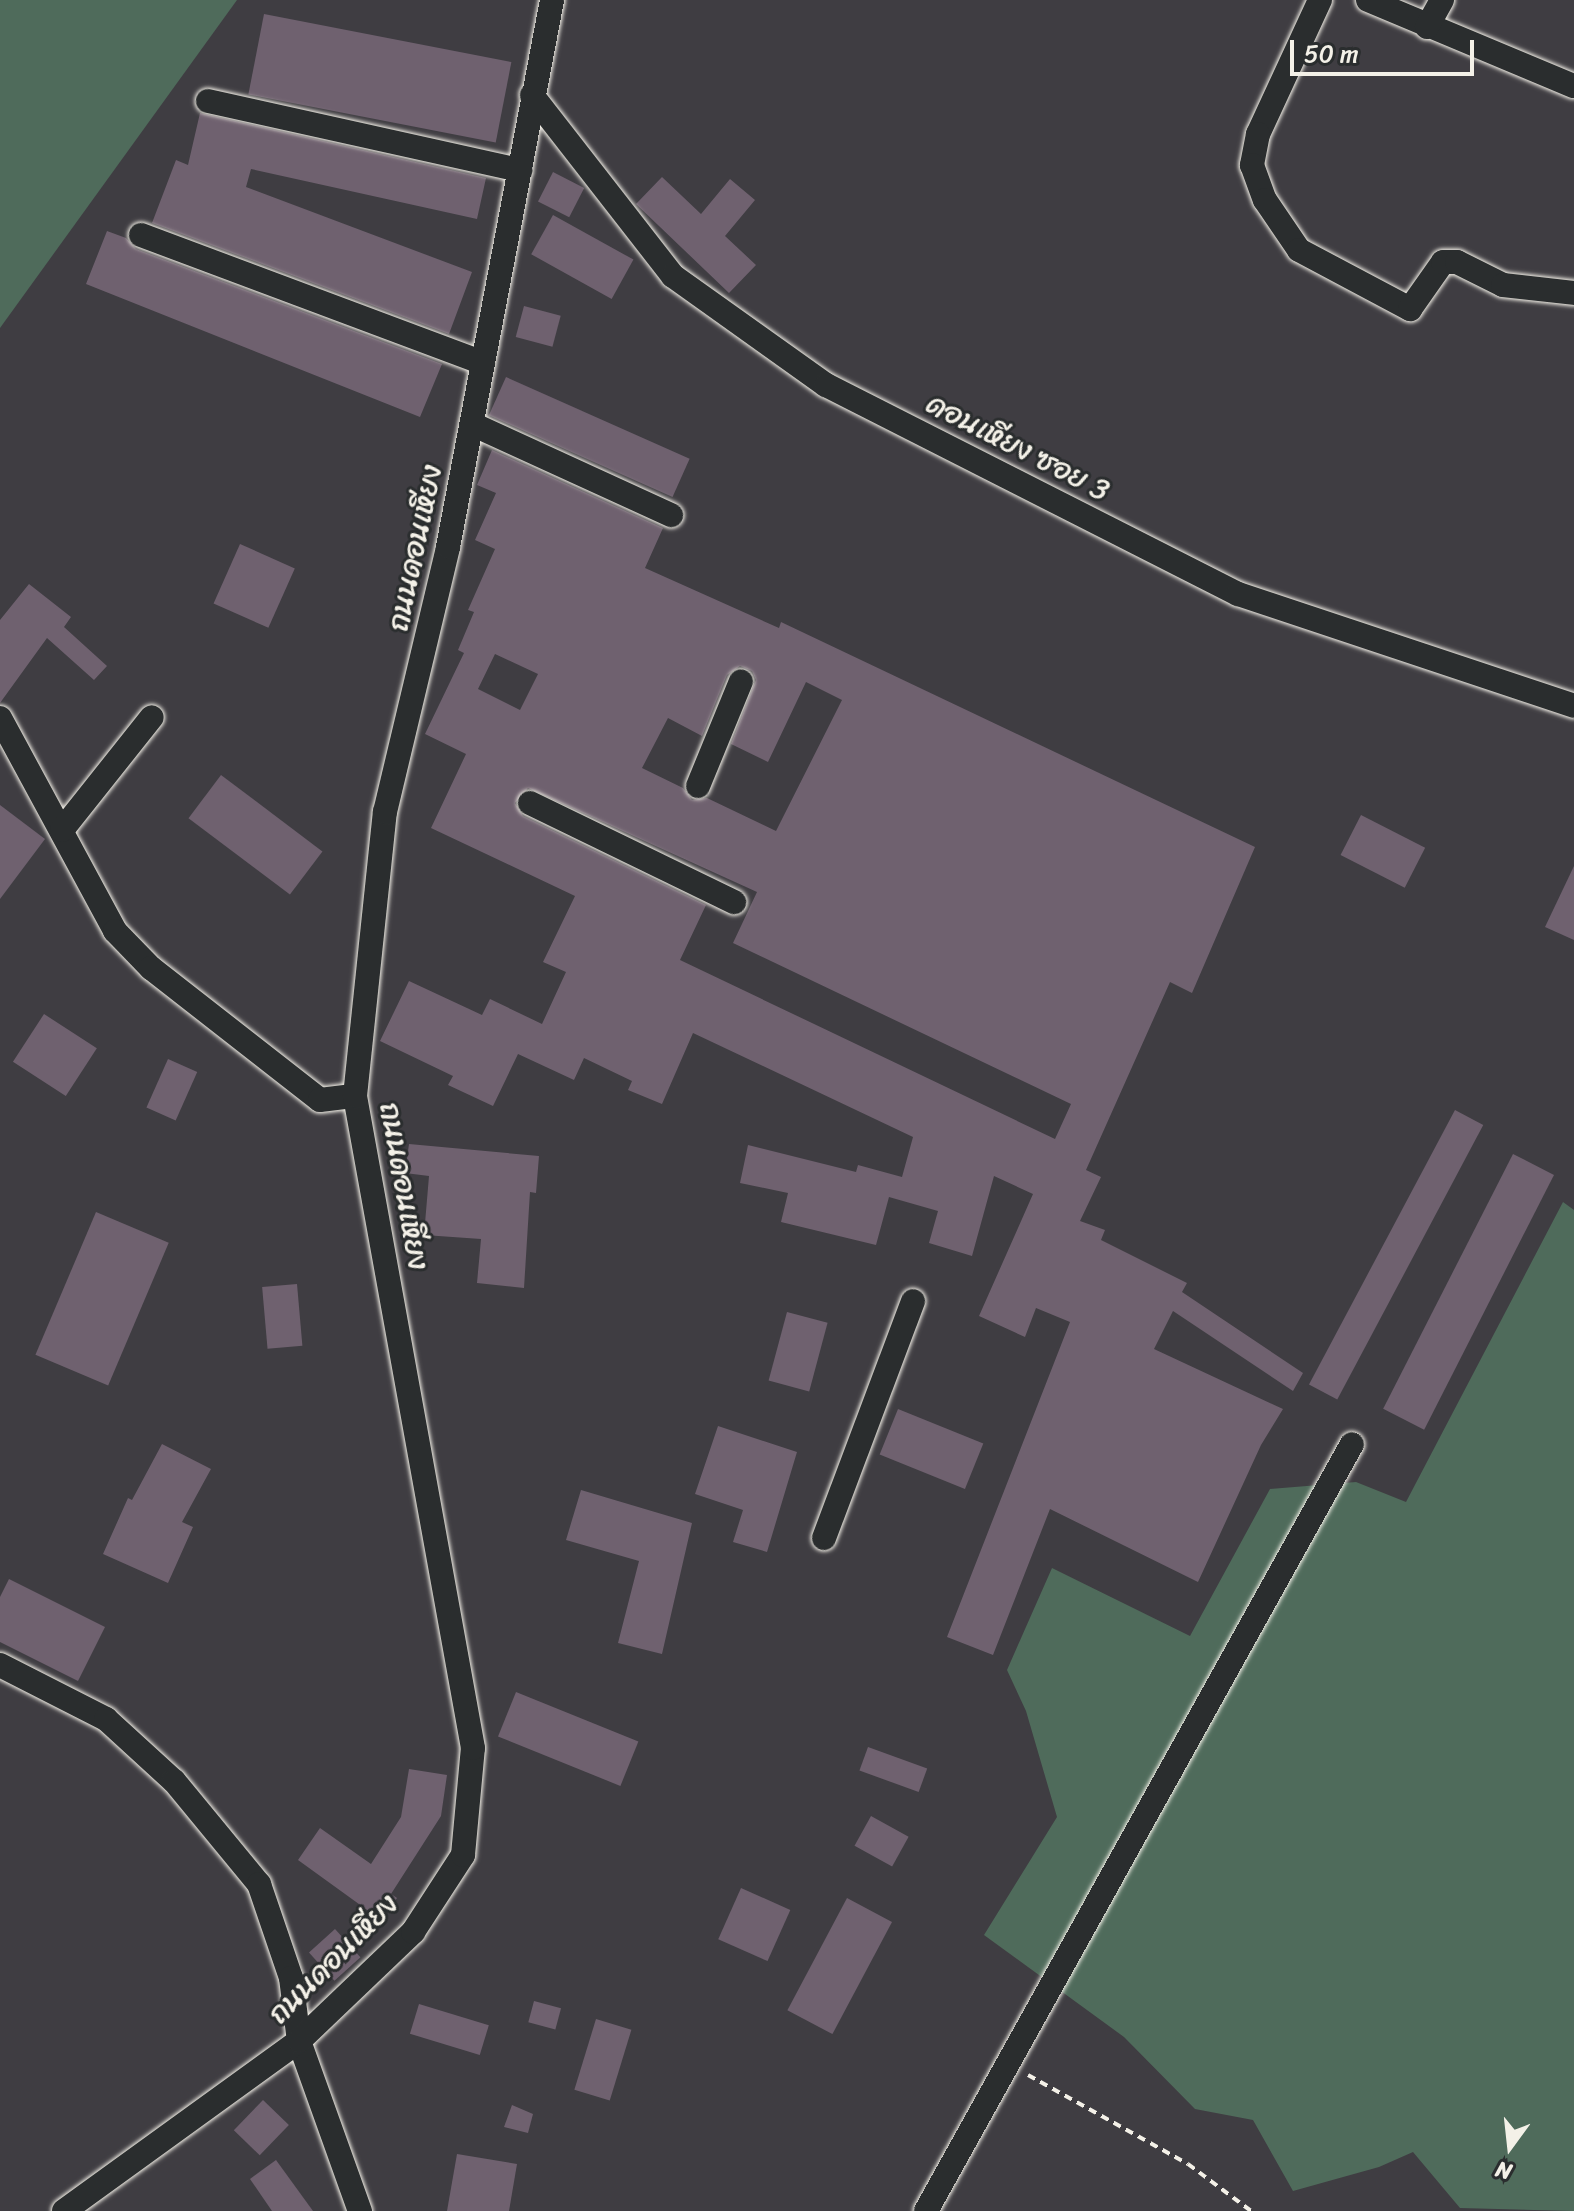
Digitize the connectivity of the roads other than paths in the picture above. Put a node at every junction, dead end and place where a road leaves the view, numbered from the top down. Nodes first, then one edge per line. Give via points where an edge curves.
1 (552, 0) edge
2 (1320, 0) edge
3 (1368, 0) edge
4 (1442, 0) edge
5 (1427, 27) junction
6 (1574, 86) edge
7 (532, 95) junction
8 (208, 101) dead end
9 (520, 170) junction
10 (141, 235) dead end
11 (1574, 293) edge
12 (483, 363) junction
13 (472, 424) junction
14 (671, 515) dead end
15 (741, 681) dead end
16 (1574, 706) edge
17 (152, 717) dead end
18 (0, 718) edge
19 (698, 786) dead end
20 (530, 803) dead end
21 (62, 830) junction
22 (734, 902) dead end
23 (355, 1096) junction
24 (913, 1301) dead end
25 (1352, 1444) dead end
26 (824, 1538) dead end
27 (0, 1665) edge
28 (299, 2041) junction
29 (64, 2211) edge
30 (360, 2211) edge
31 (926, 2211) edge

1 - 7 street, ถนนดอนเหียง
2 - 11 street via 1258,134 1252,165 1265,200 1299,250 1410,309 1443,262 1457,262 1503,285
3 - 5 street
4 - 5 street
5 - 6 street
7 - 9 street, ถนนดอนเหียง
7 - 16 street, ดอนเหียง ซอย 3 via 673,276 826,385 1238,594
8 - 9 street
9 - 12 street, ถนนดอนเหียง
10 - 12 street
12 - 13 street, ถนนดอนเหียง
13 - 14 street
13 - 23 street, ถนนดอนเหียง via 425,657 385,812
15 - 19 street
17 - 21 street
18 - 21 street
20 - 22 street
21 - 23 street via 115,931 151,968 320,1100
23 - 28 street, ถนนดอนเหียง via 473,1748 463,1855 413,1932
24 - 26 street
25 - 31 street
27 - 28 street via 106,1719 174,1781 259,1884 291,1978
28 - 29 street, ถนนดอนเหียง
28 - 30 street

